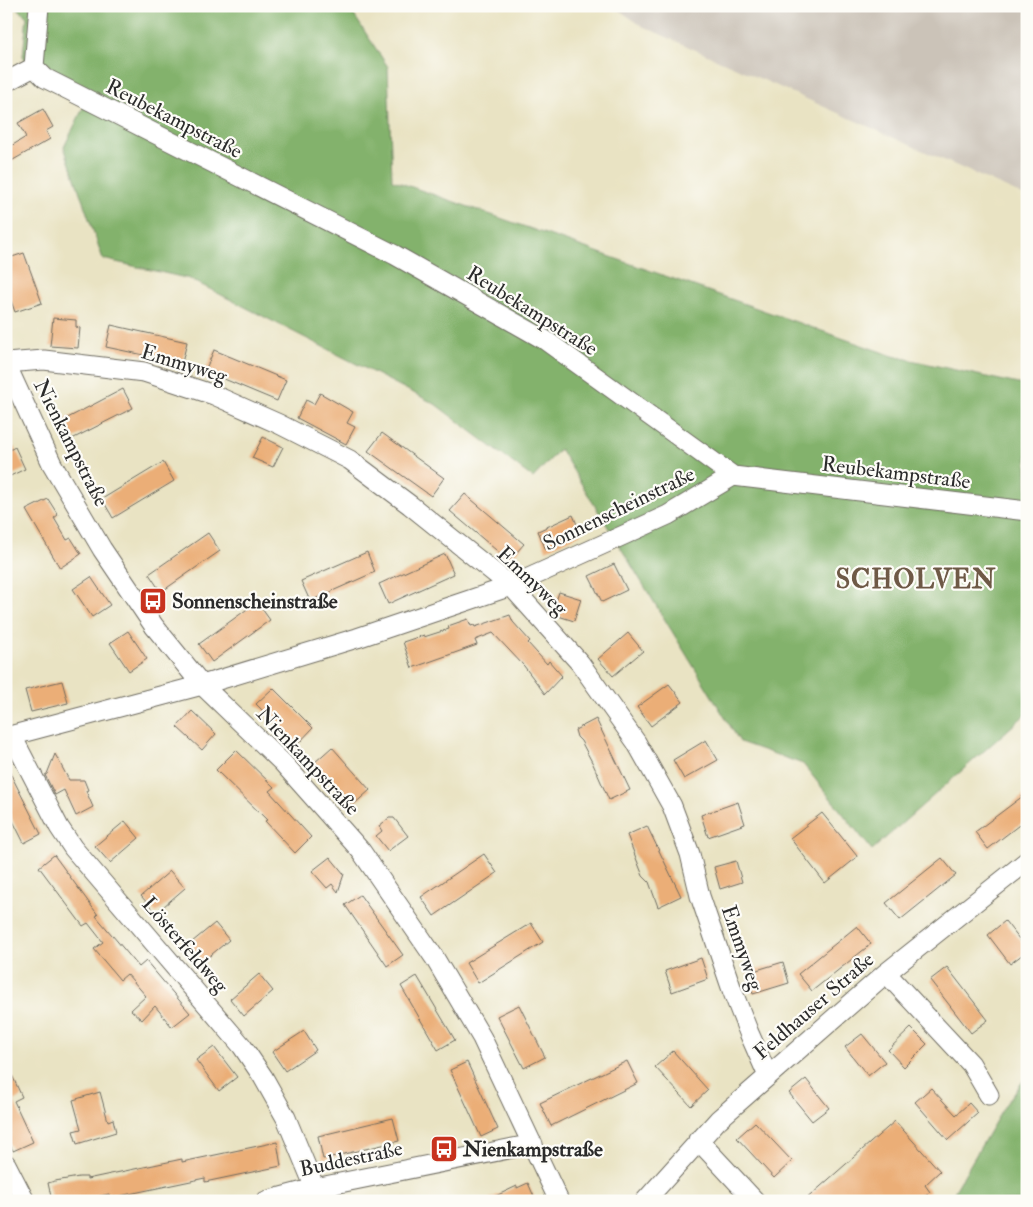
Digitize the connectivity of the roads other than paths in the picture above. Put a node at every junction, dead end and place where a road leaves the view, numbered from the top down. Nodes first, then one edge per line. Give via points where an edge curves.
1 (39, 6) edge
2 (34, 67) junction
3 (6, 82) edge
4 (6, 363) edge
5 (734, 476) junction
6 (1027, 511) edge
7 (511, 586) junction
8 (202, 685) junction
9 (9, 737) edge
10 (1027, 861) edge
11 (886, 973) junction
12 (768, 1076) junction
13 (990, 1095) dead end
14 (698, 1140) junction
15 (533, 1144) junction
16 (6, 1164) edge
17 (315, 1188) junction
18 (25, 1201) edge
19 (266, 1201) edge
20 (559, 1201) edge
21 (645, 1201) edge
22 (755, 1201) edge

1 - 2 street
2 - 3 street
2 - 5 street, Reubekampstraße via 45,78 70,92 395,254 545,340
4 - 7 street, Emmyweg via 44,360 144,372 214,394 350,460
4 - 8 street, Nienkampstraße via 52,464 102,549 154,626
5 - 6 street, Reubekampstraße
5 - 7 street, Sonnenscheinstraße via 668,515
7 - 8 street, Sonnenscheinstraße via 357,638
7 - 12 street, Emmyweg via 580,662 636,742 672,806 732,990
8 - 9 street, Sonnenscheinstraße
8 - 15 street, Nienkampstraße via 283,763 361,851 444,973 482,1038
9 - 17 street, Lösterfeldweg via 73,848 217,1016 264,1077 286,1118
10 - 11 street, Feldhauser Straße
11 - 12 street, Feldhauser Straße
11 - 13 street via 971,1064
12 - 14 street, Feldhauser Straße
14 - 21 street, Feldhauser Straße
14 - 22 street
15 - 17 street, Buddestraße
15 - 20 street, Nienkampstraße
16 - 18 street
17 - 19 street, Buddestraße

